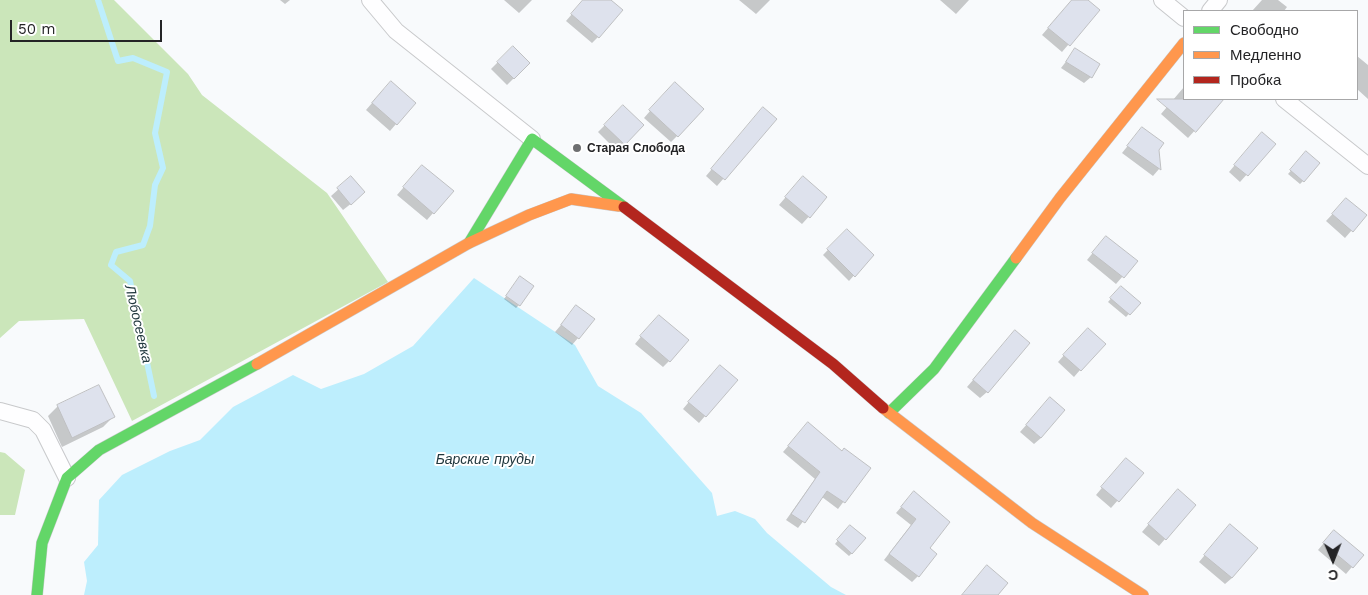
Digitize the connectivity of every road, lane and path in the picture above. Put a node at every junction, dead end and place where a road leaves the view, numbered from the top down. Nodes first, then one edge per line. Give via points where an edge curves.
1 (370, 0) edge
2 (1162, 0) edge
3 (1219, 0) edge
4 (1211, 10) edge
5 (1183, 17) edge
6 (1183, 44) edge
7 (1285, 100) edge
8 (532, 139) junction
9 (1368, 166) edge
10 (576, 171) junction
11 (571, 200) junction
12 (620, 206) junction
13 (469, 243) junction
14 (0, 411) edge
15 (889, 413) junction
16 (67, 478) junction
17 (37, 595) edge
18 (1143, 595) edge

1 - 8 street via 396,31
2 - 5 street
3 - 4 street
6 - 15 street via 1060,198 934,370
7 - 9 street
8 - 10 street
8 - 13 street
10 - 11 street
10 - 12 street
11 - 12 street
11 - 13 street via 529,214
12 - 15 street via 834,364
13 - 16 street via 99,450
14 - 16 street via 33,420 43,430
15 - 18 street via 1032,523
16 - 17 street via 42,543

